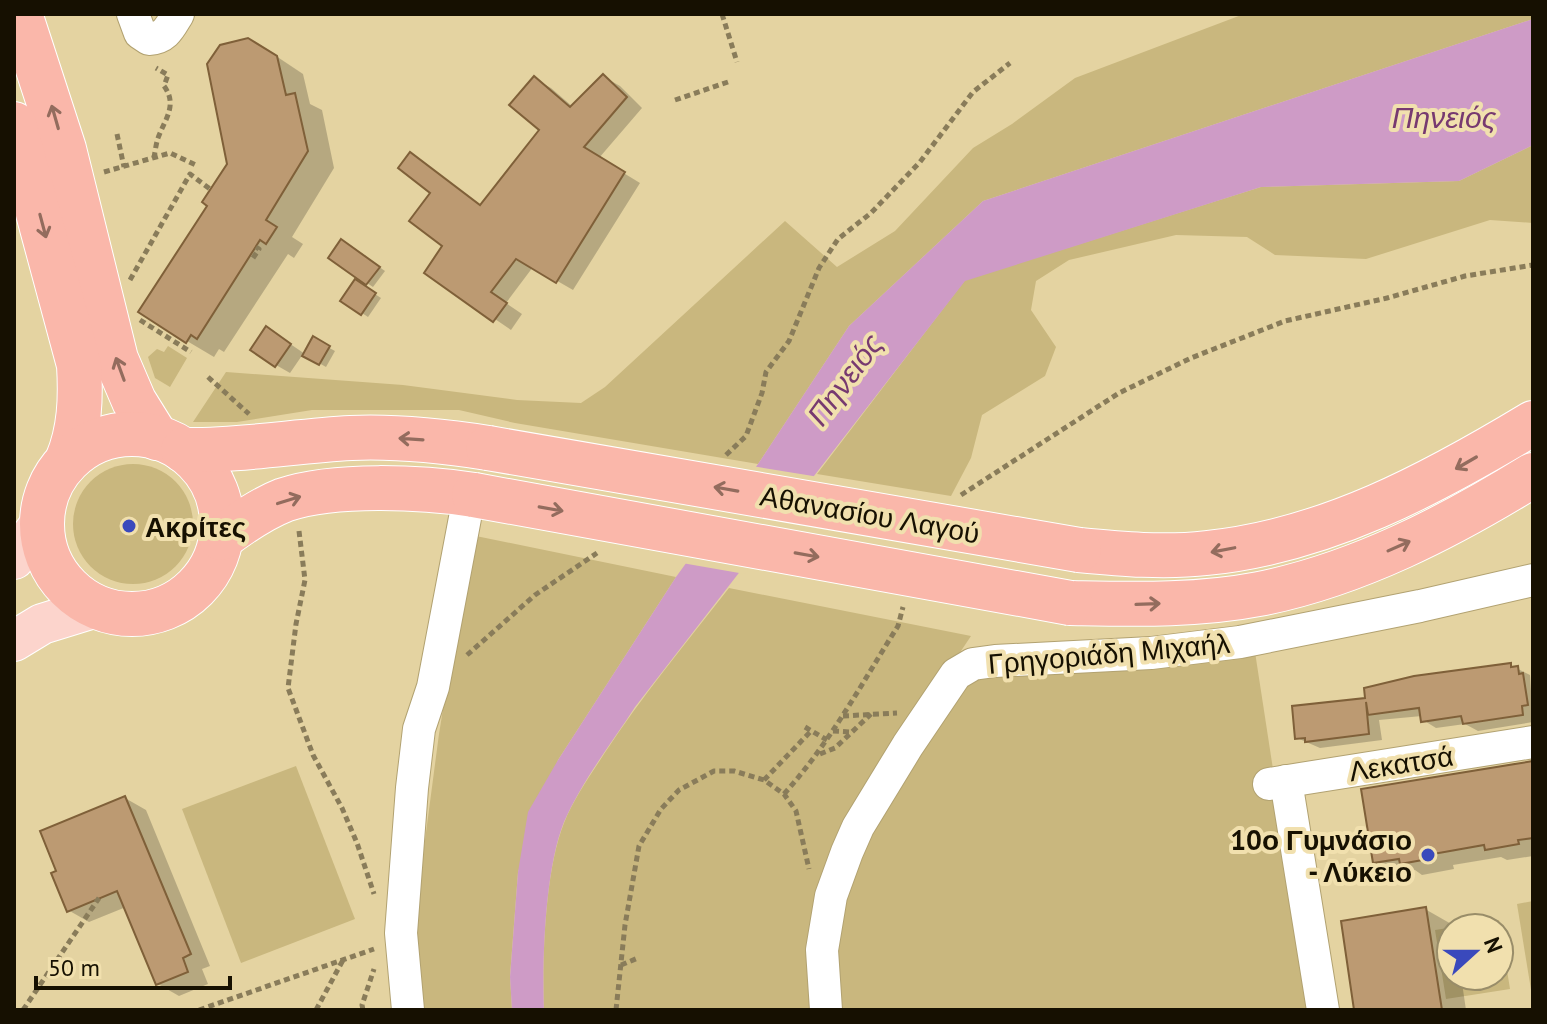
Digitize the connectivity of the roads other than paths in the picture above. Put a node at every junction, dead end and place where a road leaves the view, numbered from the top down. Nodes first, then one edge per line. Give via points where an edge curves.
1 (20, 14) edge
2 (133, 14) edge
3 (178, 14) edge
4 (14, 124) edge
5 (1533, 423) edge
6 (170, 444) junction
7 (67, 461) junction
8 (1533, 475) edge
9 (470, 506) junction
10 (42, 522) junction
11 (221, 538) junction
12 (14, 559) edge
13 (1533, 580) edge
14 (97, 607) junction
15 (14, 641) edge
16 (1533, 742) edge
17 (408, 1010) edge
18 (826, 1010) edge
19 (1323, 1010) edge

6 -> 1 highway via 134,401 116,359 64,149
2 - 3 street via 140,33 149,39 160,38
4 -> 7 highway via 79,365 79,410
5 -> 6 highway, Αθανασίου Λαγού, bridge via 1432,482 1363,514 1286,538 1208,553 1139,556 411,438 237,449
6 - 7 highway via 137,434 106,437
6 - 11 highway via 204,470 213,485 221,511
7 - 10 highway via 50,489
9 -> 8 highway, Αθανασίου Λαγού, bridge via 1070,603 1188,602 1259,594 1376,557 1451,523
11 -> 9 highway, Αθανασίου Λαγού via 270,507 314,494 402,489
9 - 17 street via 433,687 419,729 401,933
10 - 12 main road
10 - 14 highway via 56,571
11 - 14 highway via 206,576 175,603 135,614
13 - 18 street, Γρηγοριάδη Μιχαήλ via 1240,642 1151,653 1032,657 973,664 956,674 858,827 841,867 822,950
14 - 15 main road via 42,624
16 - 19 street, Λεκατσά via 1278,783

